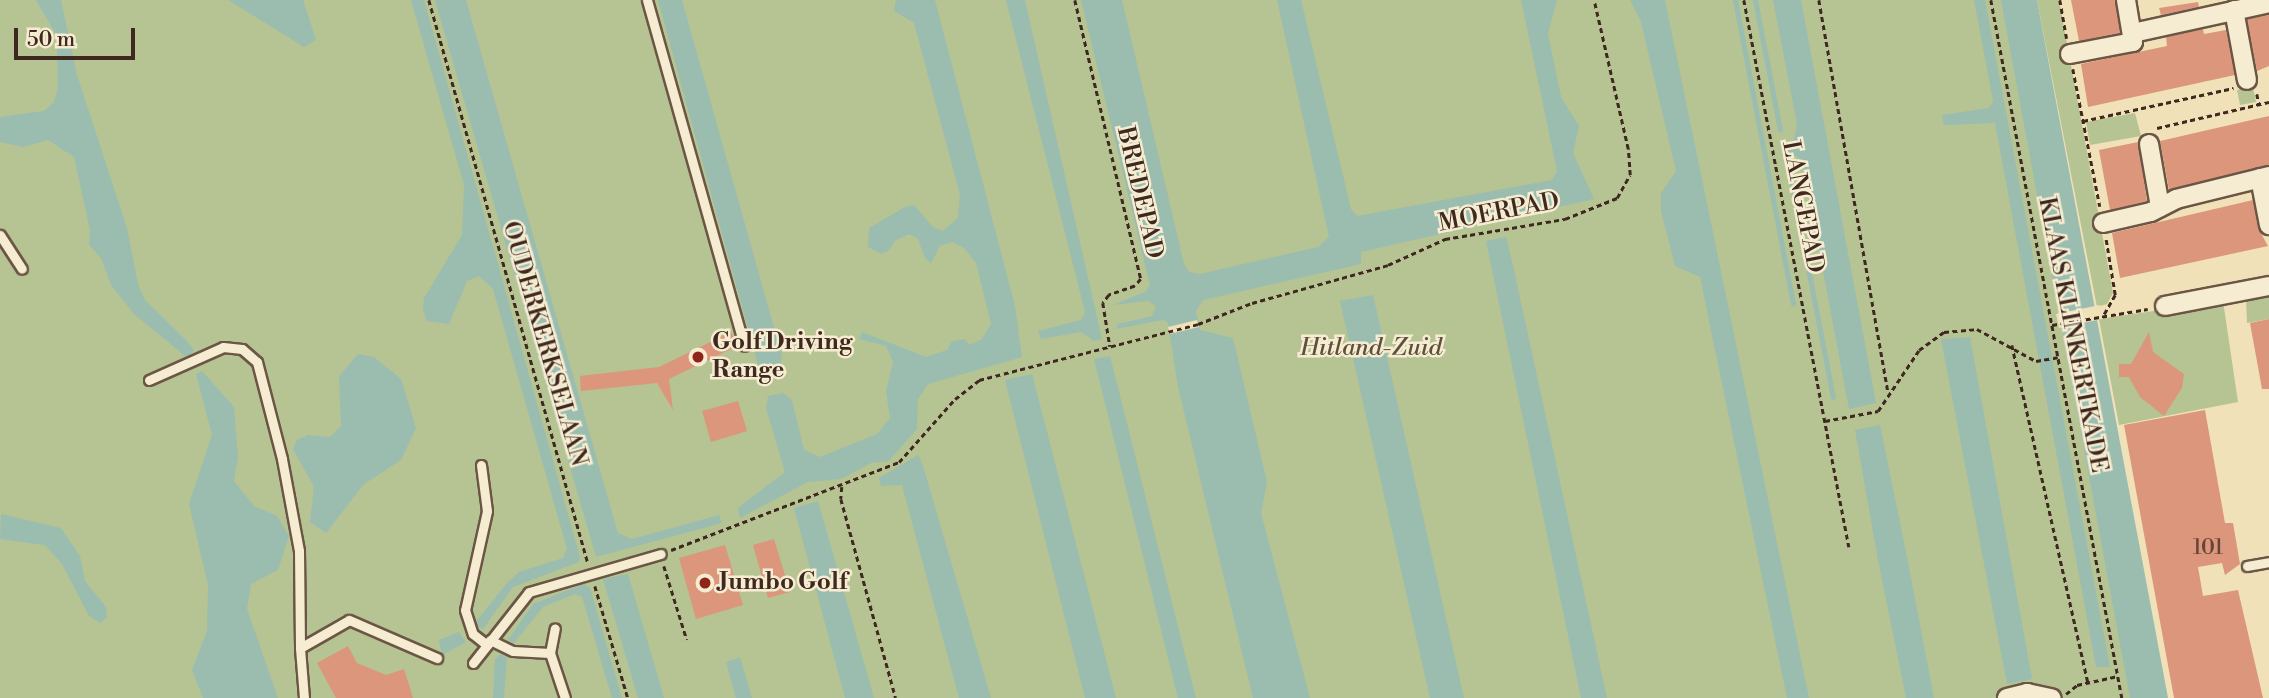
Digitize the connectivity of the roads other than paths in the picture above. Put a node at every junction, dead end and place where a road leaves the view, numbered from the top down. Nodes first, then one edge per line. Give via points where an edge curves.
1 (647, 0) edge
2 (2126, 0) edge
3 (2269, 3) edge
4 (2234, 10) junction
5 (2133, 33) junction
6 (2070, 54) road end
7 (2247, 80) road end
8 (2149, 144) road end
9 (2265, 177) edge
10 (2160, 207) junction
11 (2104, 223) road end
12 (2269, 225) edge
13 (0, 234) edge
14 (22, 269) dead end
15 (2269, 286) edge
16 (2165, 306) road end
17 (744, 346) dead end
18 (149, 380) dead end
19 (481, 466) dead end
20 (661, 554) road end
21 (2269, 562) edge
22 (2247, 566) dead end
23 (555, 628) dead end
24 (489, 642) junction
25 (300, 648) junction
26 (550, 653) junction
27 (437, 658) dead end
28 (473, 663) dead end
29 (304, 698) edge
30 (565, 698) edge
31 (2007, 698) edge
32 (2051, 698) edge

1 - 17 lane
2 - 5 street
3 - 4 street
4 - 5 street via 2223,17
4 - 7 street
5 - 6 street via 2133,42
8 - 10 street
9 - 10 street
9 - 12 street
10 - 11 street
13 - 14 lane
15 - 16 street
18 - 25 lane via 223,347 242,349 257,362 299,551
19 - 24 lane via 487,511 466,610 473,634
20 - 24 lane via 529,592
21 - 22 lane
23 - 26 lane
24 - 26 lane via 513,651
24 - 28 lane
25 - 27 lane via 349,620
25 - 29 lane
26 - 30 lane
31 - 32 street via 2038,693

